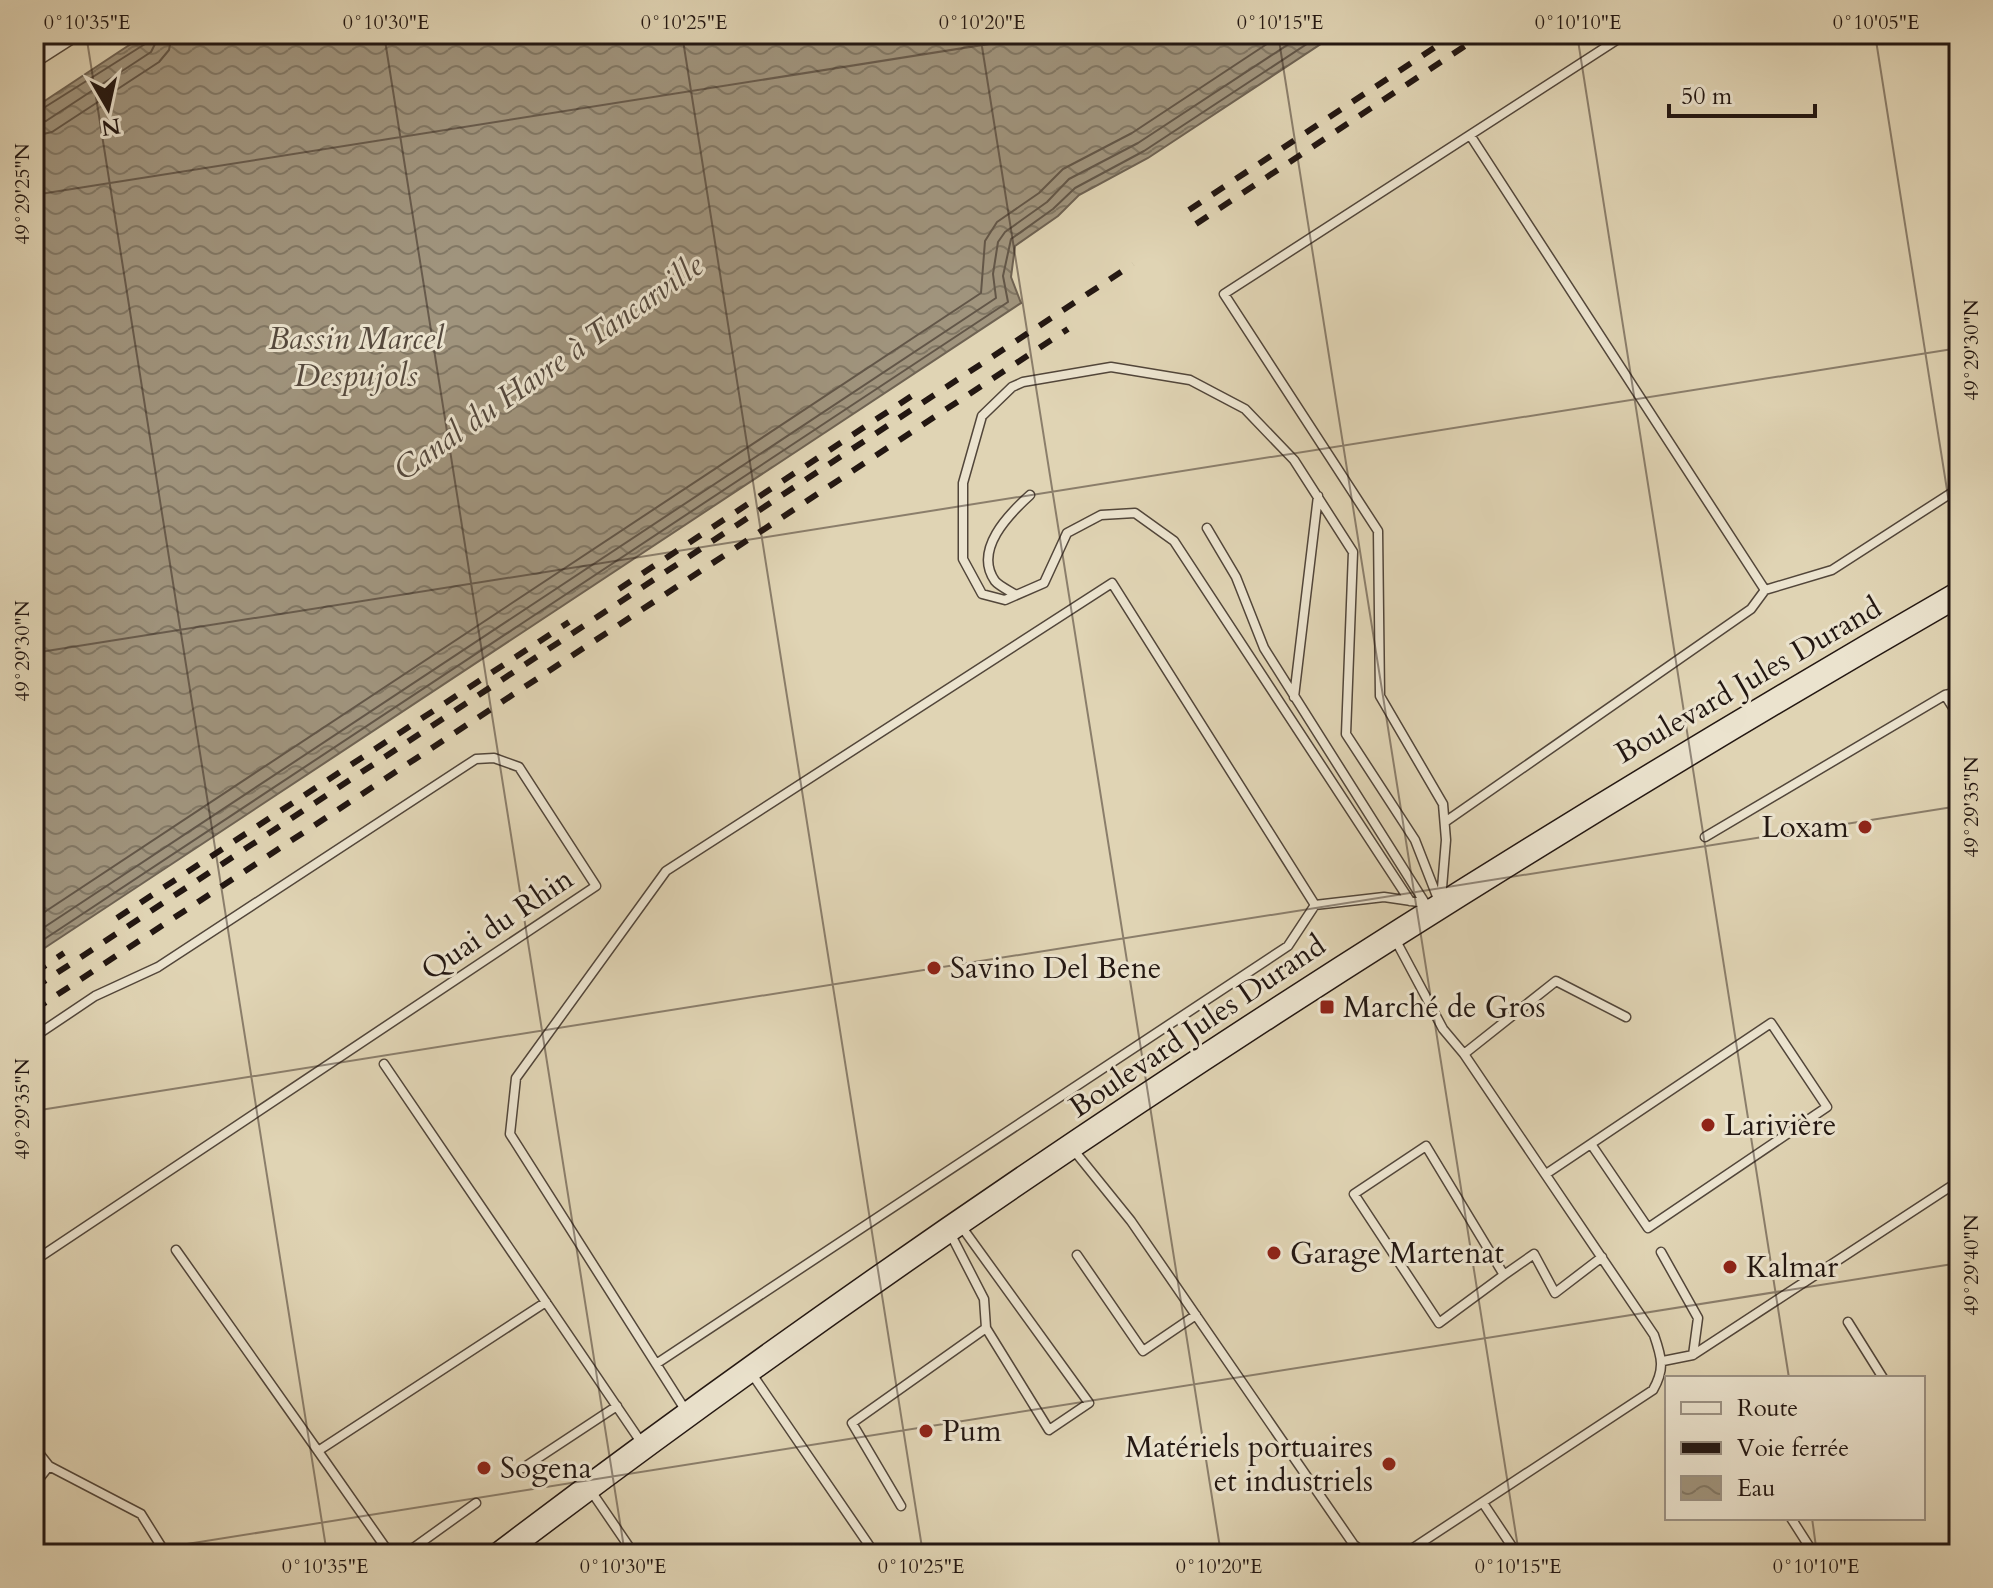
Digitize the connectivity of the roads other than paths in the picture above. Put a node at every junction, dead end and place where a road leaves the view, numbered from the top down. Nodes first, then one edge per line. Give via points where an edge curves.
1 (73, 34) edge
2 (1626, 34) edge
3 (34, 59) edge
4 (1470, 135) junction
5 (1959, 488) edge
6 (1030, 495) dead end
7 (1318, 496) junction
8 (1207, 528) dead end
9 (1765, 590) junction
10 (1959, 594) edge
11 (1016, 595) junction
12 (1959, 692) edge
13 (1945, 695) junction
14 (1294, 698) junction
15 (1959, 717) edge
16 (1445, 822) junction
17 (1705, 837) dead end
18 (1410, 901) junction
19 (1433, 904) junction
20 (1315, 905) junction
21 (1393, 935) junction
22 (1626, 1017) dead end
23 (34, 1037) edge
24 (1464, 1054) junction
25 (384, 1064) dead end
26 (1591, 1144) junction
27 (1071, 1147) junction
28 (1546, 1174) junction
29 (1959, 1181) edge
30 (954, 1227) junction
31 (176, 1250) dead end
32 (1661, 1252) dead end
33 (1077, 1255) dead end
34 (1602, 1257) junction
35 (34, 1261) edge
36 (1504, 1275) junction
37 (546, 1302) junction
38 (1196, 1315) junction
39 (1848, 1322) dead end
40 (986, 1328) junction
41 (1693, 1355) junction
42 (1663, 1361) junction
43 (656, 1364) junction
44 (749, 1370) junction
45 (1666, 1376) edge
46 (1882, 1376) edge
47 (1665, 1377) edge
48 (617, 1406) junction
49 (687, 1412) junction
50 (643, 1445) junction
51 (34, 1447) edge
52 (318, 1451) junction
53 (49, 1466) junction
54 (523, 1468) dead end
55 (34, 1485) edge
56 (588, 1487) junction
57 (476, 1503) dead end
58 (1483, 1503) junction
59 (901, 1506) dead end
60 (1792, 1520) edge
61 (873, 1551) dead end
62 (166, 1554) edge
63 (390, 1554) edge
64 (405, 1554) edge
65 (500, 1554) edge
66 (634, 1554) edge
67 (1366, 1554) edge
68 (1404, 1554) edge
69 (1517, 1554) edge
70 (1814, 1554) edge

1 - 3 street
2 - 4 lane
4 - 9 lane
4 - 16 lane via 1224,294 1378,531 1380,696 1443,804
5 - 9 lane via 1832,570
6 - 11 lane via 1009,514 988,557 995,581
7 - 11 lane via 1294,460 1245,409 1190,380 1111,367 1023,382 982,416 963,483 963,559 982,594 1005,600
7 - 14 lane
7 - 19 lane via 1353,552 1346,734 1415,840
8 - 14 lane
9 - 16 lane via 1751,609
10 - 19 main road, Boulevard Jules Durand
11 - 18 lane via 1044,583 1067,533 1101,515 1135,513 1174,541
12 - 13 lane
13 - 15 lane
13 - 17 lane
14 - 19 lane
16 - 19 lane
18 - 19 lane
18 - 20 lane via 1384,897
19 - 21 main road, Boulevard Jules Durand
20 - 43 lane via 1288,946
20 - 43 lane via 1112,583 666,871 516,1078 510,1134
21 - 24 lane via 1443,1029
21 - 27 main road, Boulevard Jules Durand
22 - 24 lane via 1556,981
23 - 35 lane, Quai du Rhin via 95,996 158,967 476,759 494,758 519,767 596,886
24 - 28 lane
25 - 37 lane
26 - 26 lane via 1771,1023 1827,1107 1648,1228
26 - 28 lane
27 - 30 main road, Boulevard Jules Durand
27 - 38 lane
28 - 34 lane
29 - 41 lane
30 - 40 lane via 984,1299
30 - 40 lane via 1089,1403 1049,1430
30 - 44 main road, Boulevard Jules Durand
31 - 52 lane
32 - 41 lane via 1698,1318
33 - 38 lane via 1143,1351
34 - 36 lane via 1555,1293 1534,1254
34 - 42 lane via 1654,1335
36 - 36 lane via 1426,1146 1354,1194 1439,1323
37 - 48 lane
37 - 52 lane
38 - 67 lane via 1354,1545
39 - 46 lane
40 - 59 lane via 852,1423
41 - 42 lane
42 - 45 lane
43 - 49 lane
44 - 49 main road, Boulevard Jules Durand
44 - 61 lane
47 - 58 lane
48 - 50 lane
48 - 54 lane
49 - 50 main road, Boulevard Jules Durand
50 - 56 main road, Boulevard Jules Durand
51 - 53 lane
52 - 63 lane
53 - 55 lane
53 - 62 lane via 141,1514
56 - 65 main road, Boulevard Jules Durand
56 - 66 lane
57 - 64 lane
58 - 68 lane
58 - 69 lane
60 - 70 lane

